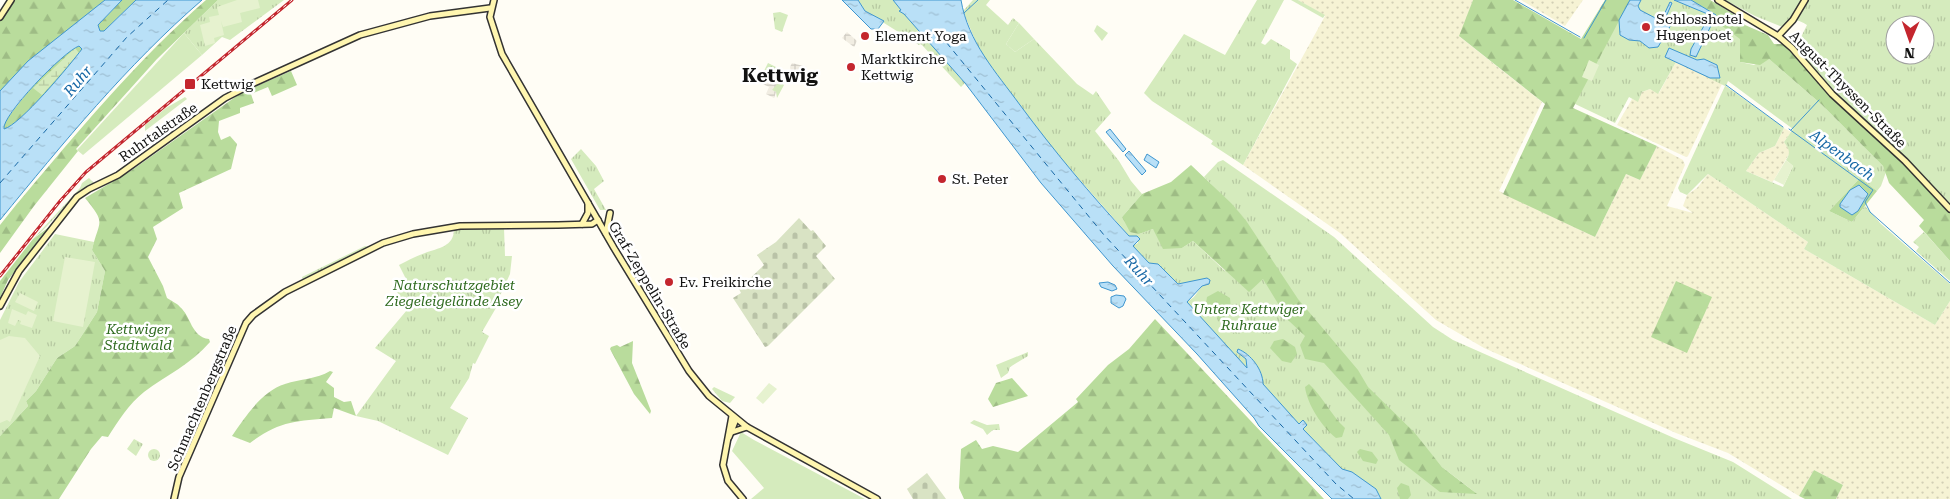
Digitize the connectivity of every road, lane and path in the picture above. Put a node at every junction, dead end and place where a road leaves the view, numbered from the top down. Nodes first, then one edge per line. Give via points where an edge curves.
1 (10, 0) edge
2 (494, 0) edge
3 (1718, 0) edge
4 (1805, 0) edge
5 (490, 8) junction
6 (0, 17) edge
7 (1778, 36) junction
8 (588, 202) junction
9 (1950, 209) edge
10 (610, 213) dead end
11 (598, 220) junction
12 (582, 224) junction
13 (606, 234) junction
14 (0, 306) edge
15 (734, 418) junction
16 (746, 427) junction
17 (732, 432) junction
18 (729, 437) junction
19 (174, 499) edge
20 (743, 499) edge
21 (877, 499) edge

1 - 6 main road
2 - 5 main road
3 - 7 main road, August-Thyssen-Straße
4 - 7 main road
5 - 8 main road, Graf-Zeppelin-Straße via 502,54
5 - 14 main road, Ruhrtalstraße via 430,16 360,35 239,90 118,175 77,198 19,271
7 - 9 main road, August-Thyssen-Straße via 1832,94 1905,161
8 - 11 main road, Graf-Zeppelin-Straße
8 - 12 main road via 588,213
10 - 13 main road
11 - 12 main road, Schmachtenbergstraße
11 - 13 main road, Graf-Zeppelin-Straße
12 - 19 main road, Schmachtenbergstraße via 460,226 413,234 378,246 285,292 253,315 246,324 179,477
13 - 15 main road, Graf-Zeppelin-Straße via 689,371 709,396
15 - 16 main road, Graf-Zeppelin-Straße
15 - 17 main road
15 - 18 main road
16 - 17 main road
16 - 21 main road, Graf-Zeppelin-Straße
17 - 18 main road
18 - 20 main road via 724,470

